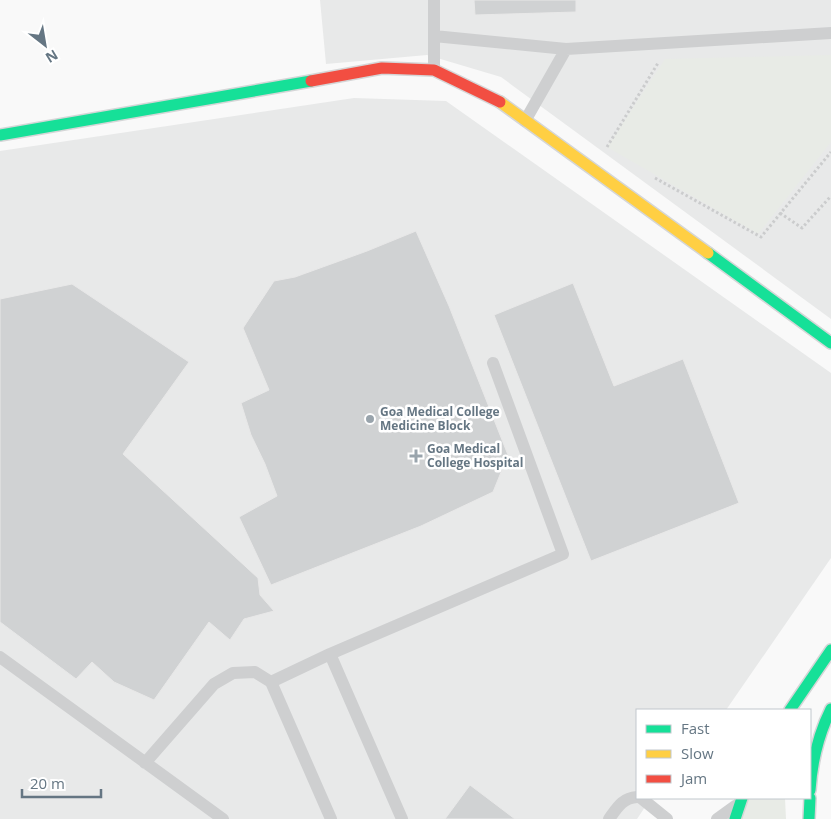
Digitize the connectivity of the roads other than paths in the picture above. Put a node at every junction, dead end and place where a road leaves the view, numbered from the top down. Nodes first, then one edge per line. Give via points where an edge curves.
1 (434, 0) edge
2 (831, 33) edge
3 (434, 36) junction
4 (566, 49) junction
5 (434, 70) junction
6 (526, 121) junction
7 (0, 135) edge
8 (831, 344) edge
9 (493, 363) dead end
10 (831, 650) edge
11 (330, 654) junction
12 (0, 657) edge
13 (271, 682) junction
14 (791, 709) edge
15 (827, 715) edge
16 (145, 763) junction
17 (811, 779) edge
18 (636, 798) edge
19 (640, 799) edge
20 (810, 799) edge
21 (741, 800) edge
22 (223, 819) edge
23 (331, 819) edge
24 (402, 819) edge
25 (610, 819) edge
26 (668, 819) edge
27 (717, 819) edge
28 (735, 819) edge
29 (809, 819) edge

1 - 3 lane
2 - 4 lane
3 - 4 lane
3 - 5 lane
4 - 6 lane
5 - 6 street via 495,98
5 - 7 street via 382,68
6 - 8 street
9 - 11 lane via 563,554
10 - 14 street
11 - 13 lane
11 - 24 lane
12 - 16 lane
13 - 16 lane via 255,672 233,673 214,684
13 - 23 lane
15 - 17 street via 813,758
16 - 22 lane
18 - 25 lane via 620,804
19 - 26 lane
20 - 29 street
21 - 27 lane
21 - 28 street

